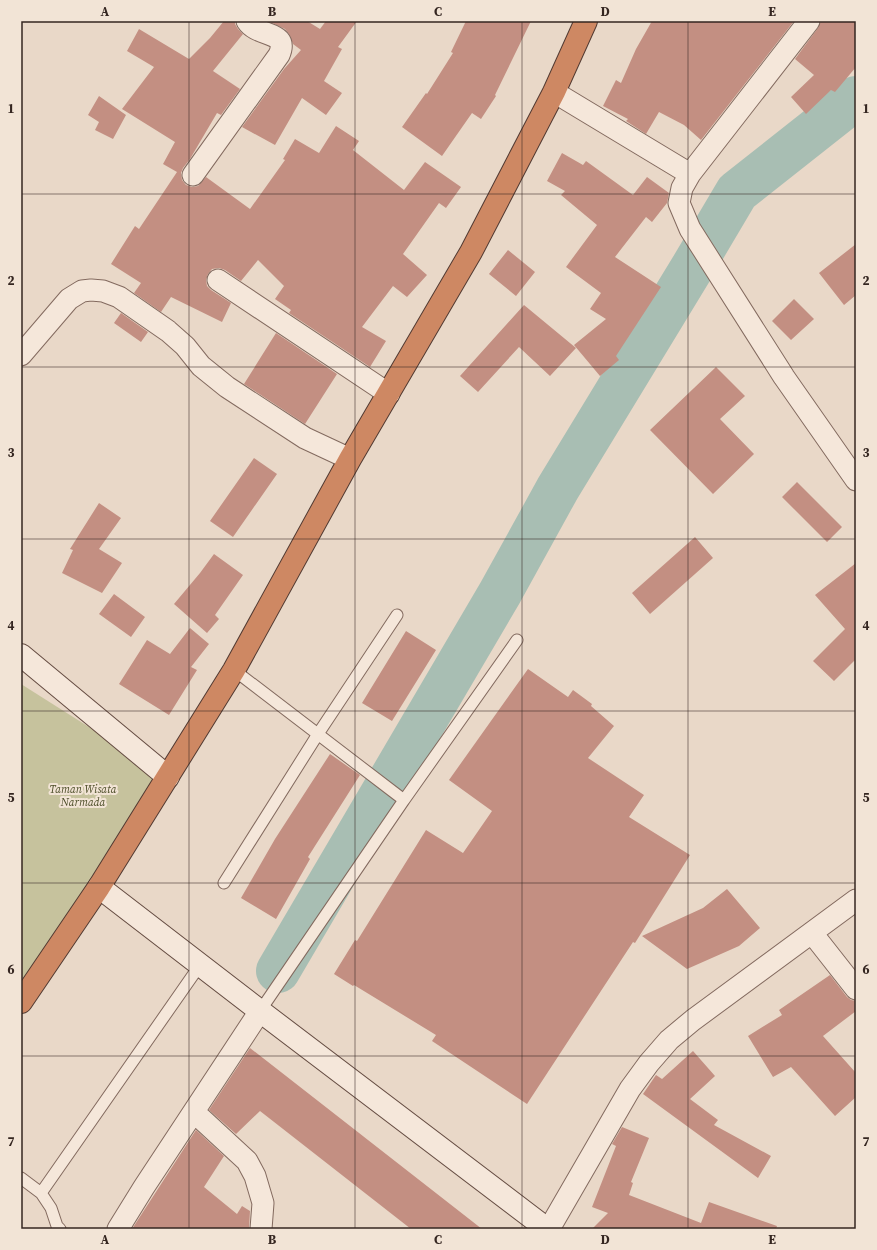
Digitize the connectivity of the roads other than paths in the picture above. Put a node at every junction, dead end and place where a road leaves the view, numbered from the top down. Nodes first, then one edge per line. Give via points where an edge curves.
1 (247, 21) edge
2 (586, 21) edge
3 (809, 21) edge
4 (554, 92) junction
5 (690, 174) junction
6 (193, 175) dead end
7 (218, 280) dead end
8 (21, 355) edge
9 (389, 394) junction
10 (350, 459) junction
11 (856, 480) edge
12 (397, 615) dead end
13 (518, 640) dead end
14 (21, 655) edge
15 (234, 670) junction
16 (318, 734) junction
17 (168, 777) junction
18 (404, 800) junction
19 (224, 883) dead end
20 (99, 887) junction
21 (856, 900) edge
22 (812, 933) junction
23 (200, 965) junction
24 (856, 989) edge
25 (21, 1002) edge
26 (260, 1011) junction
27 (194, 1112) junction
28 (21, 1178) edge
29 (41, 1193) junction
30 (60, 1229) edge
31 (118, 1229) edge
32 (261, 1229) edge
33 (548, 1229) edge

1 - 6 street via 255,29 278,38 282,48
2 - 4 highway
3 - 5 street
4 - 5 street
4 - 9 highway via 471,252
5 - 11 street via 682,188 679,203 690,229 784,377
7 - 9 street
8 - 10 street via 69,299 82,291 103,291 119,297 168,331 185,346 201,366 227,387 305,438
9 - 10 highway
10 - 15 highway
12 - 16 lane
13 - 18 lane
14 - 17 street
15 - 16 lane
15 - 17 highway
16 - 18 lane
16 - 19 lane
17 - 20 highway
18 - 26 lane
20 - 23 street
20 - 25 highway
21 - 22 street
22 - 24 street
22 - 33 street via 669,1040 630,1089
23 - 26 street
23 - 29 lane
26 - 27 street
26 - 33 street
27 - 31 street
27 - 32 street via 247,1160 263,1203
28 - 29 lane
29 - 30 lane

